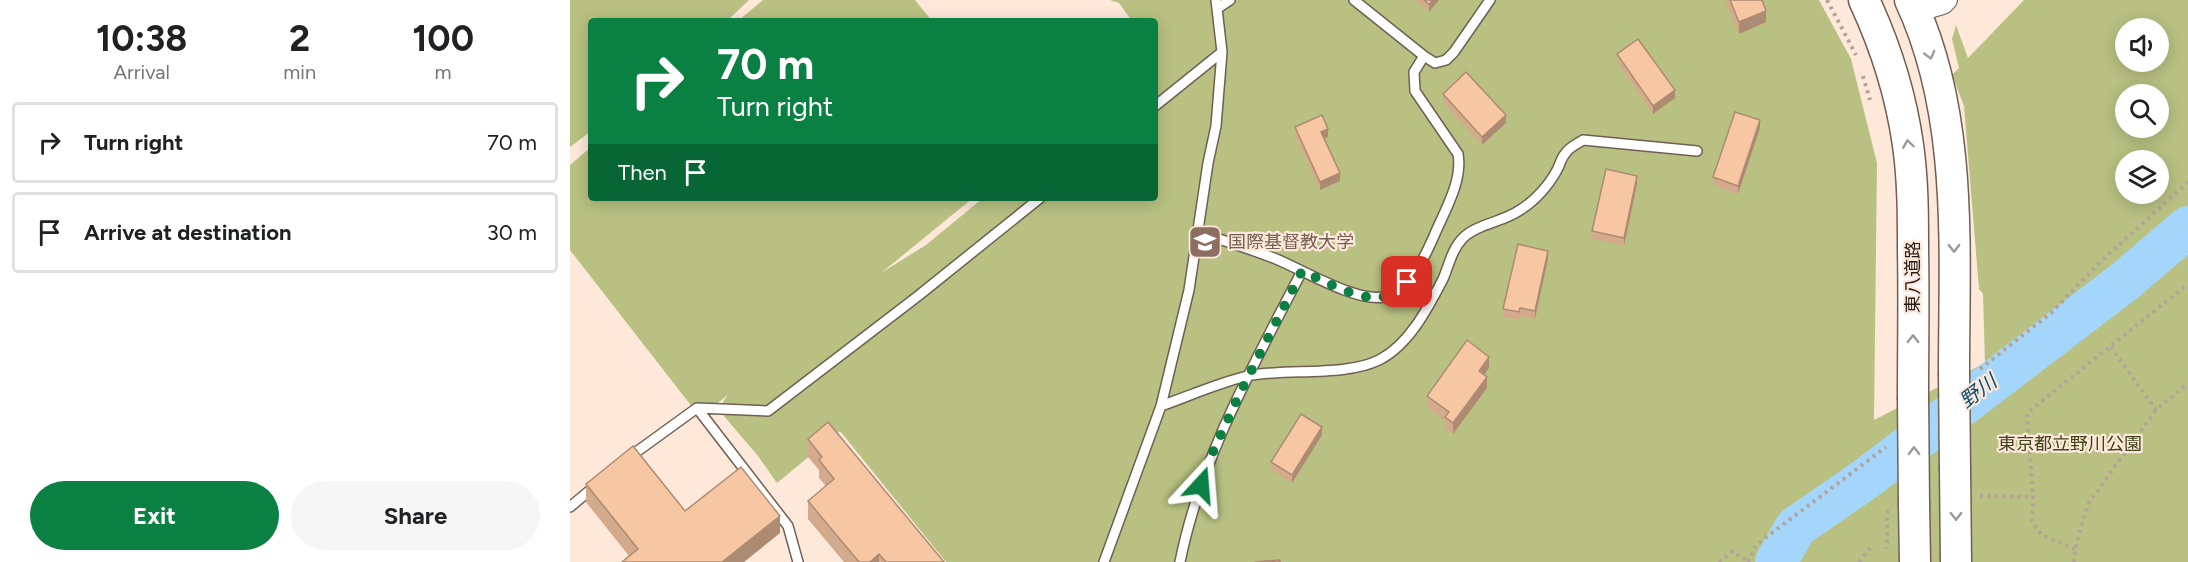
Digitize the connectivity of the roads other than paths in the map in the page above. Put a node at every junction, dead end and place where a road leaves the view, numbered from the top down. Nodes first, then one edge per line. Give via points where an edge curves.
1 (1230, 0) edge
2 (1354, 0) edge
3 (1490, 0) edge
4 (1864, 0) edge
5 (1947, 0) edge
6 (1217, 4) edge
7 (1913, 6) edge
8 (1222, 52) junction
9 (1424, 56) junction
10 (1158, 104) edge
11 (1697, 151) dead end
12 (1036, 201) edge
13 (1198, 232) junction
14 (1302, 271) junction
15 (1248, 376) junction
16 (1161, 406) junction
17 (697, 408) junction
18 (622, 463) edge
19 (604, 477) edge
20 (570, 507) edge
21 (798, 562) edge
22 (1104, 562) edge
23 (1180, 562) edge
24 (1915, 562) edge
25 (1956, 562) edge

1 - 6 lane
2 - 9 lane
3 - 9 lane via 1446,60 1435,63
24 -> 4 main road, 東八道路, bridge via 1913,191 1901,107
5 - 7 street via 1944,4
6 - 8 lane
7 -> 25 main road, bridge via 1934,70 1948,132 1966,372 1955,469
8 - 10 lane
8 - 13 lane via 1216,126
9 - 14 lane via 1413,72 1415,91 1458,154 1460,165 1422,263 1407,282 1385,297 1371,298
11 - 15 lane via 1583,140 1565,153 1538,196 1506,219 1463,238 1414,330 1394,350 1378,361 1358,366
12 - 17 lane via 768,411
13 - 14 lane
13 - 16 lane via 1189,290
14 - 15 lane
15 - 16 lane
15 - 23 lane via 1207,465
16 - 22 lane
17 - 18 lane
17 - 21 lane via 788,526
19 - 20 lane

